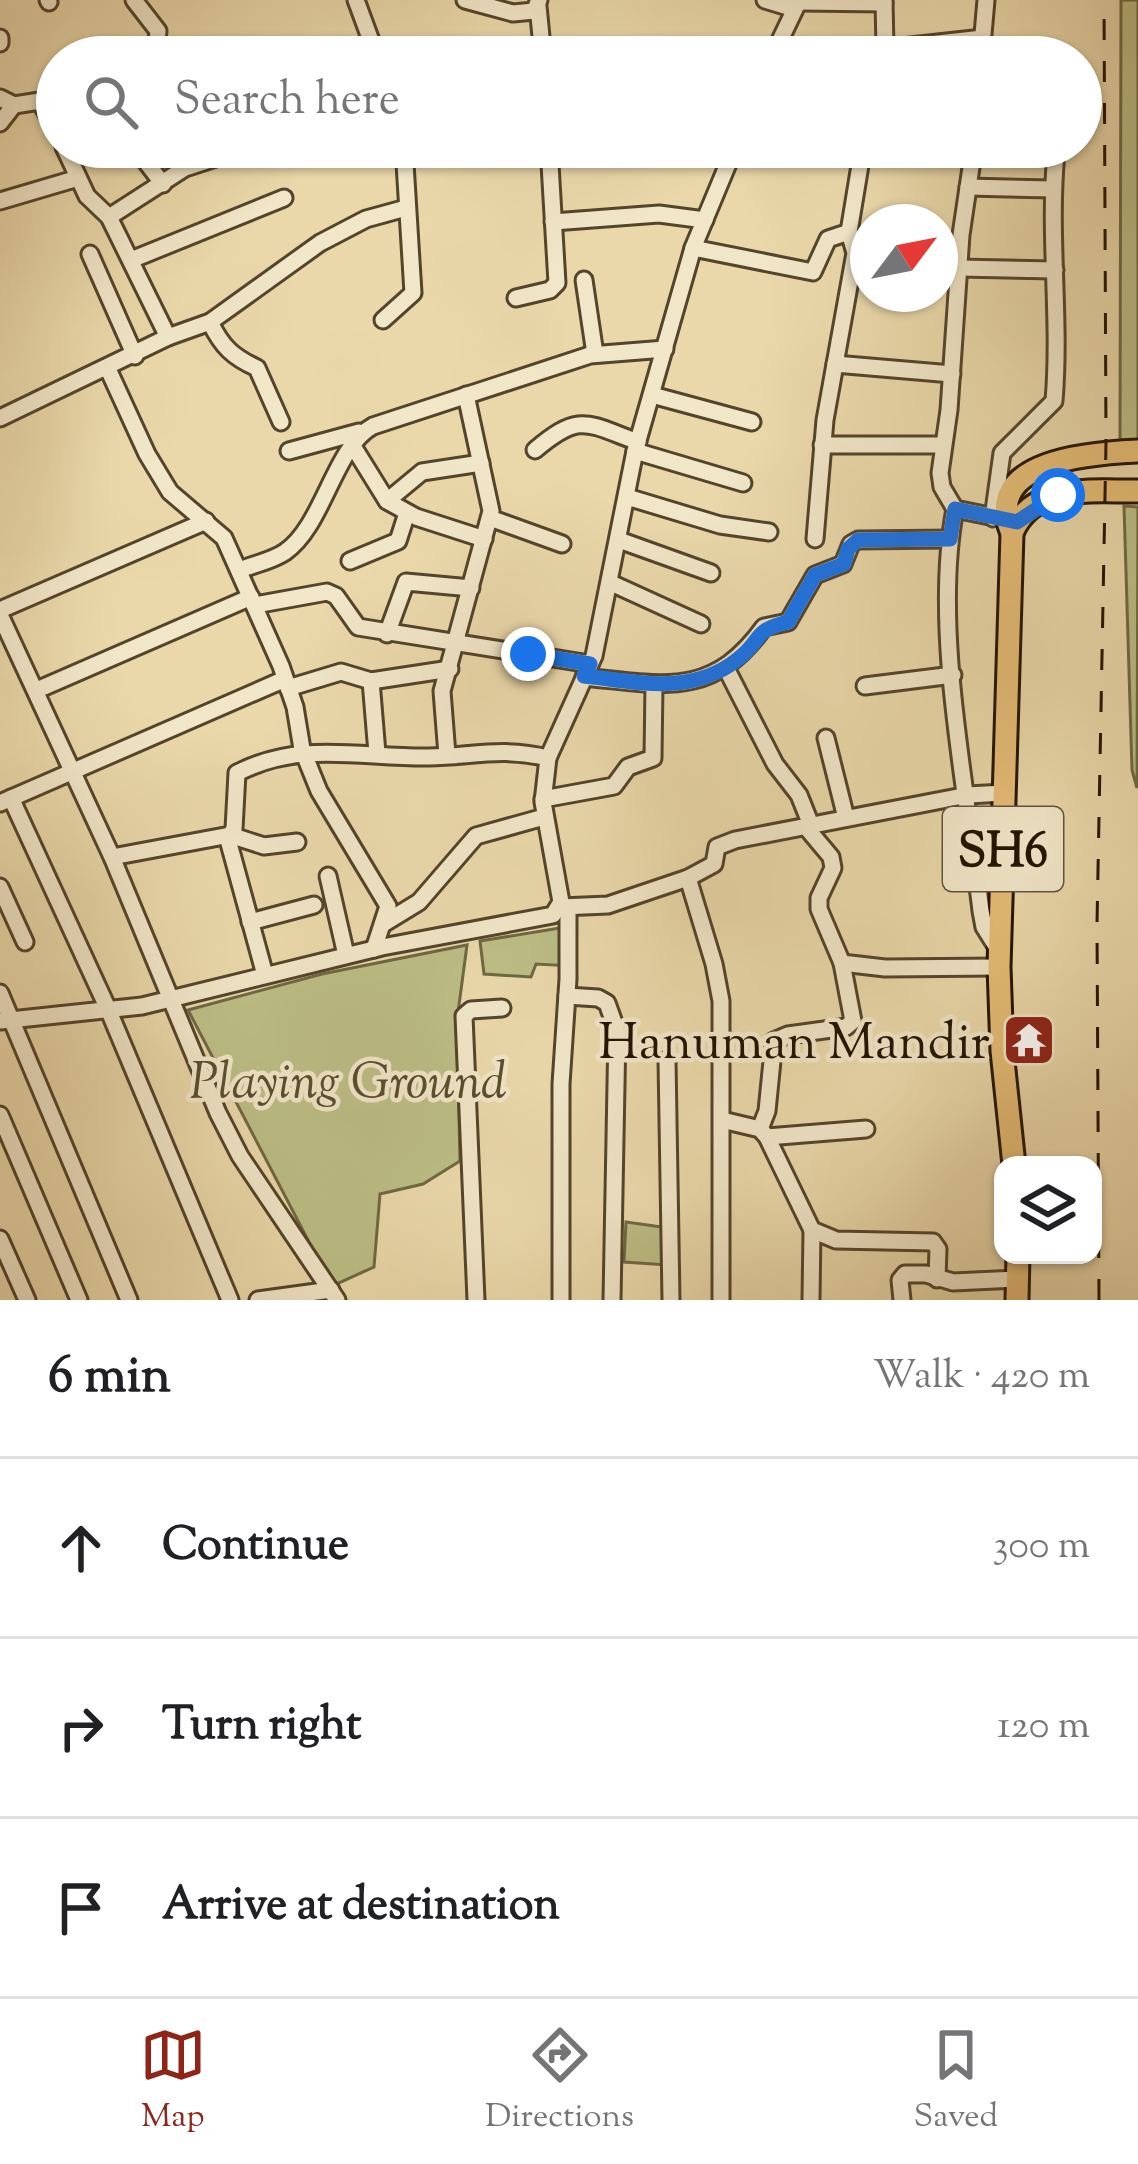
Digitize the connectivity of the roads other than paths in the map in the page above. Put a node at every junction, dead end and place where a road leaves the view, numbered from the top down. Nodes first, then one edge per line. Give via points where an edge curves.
1 (134, 0) edge
2 (356, 0) edge
3 (465, 0) edge
4 (765, 0) edge
5 (986, 0) edge
6 (884, 2) edge
7 (538, 3) edge
8 (800, 3) edge
9 (156, 36) edge
10 (369, 36) edge
11 (541, 36) edge
12 (783, 36) edge
13 (880, 36) edge
14 (983, 36) edge
15 (7, 102) edge
16 (0, 123) edge
17 (74, 168) edge
18 (151, 168) edge
19 (185, 168) edge
20 (405, 168) edge
21 (550, 168) edge
22 (726, 168) edge
23 (860, 168) edge
24 (971, 168) edge
25 (1055, 168) edge
26 (79, 178) junction
27 (163, 184) junction
28 (968, 187) junction
29 (1053, 189) junction
30 (284, 198) dead end
31 (0, 201) edge
32 (406, 208) junction
33 (109, 217) junction
34 (705, 220) junction
35 (553, 222) junction
36 (849, 232) junction
37 (693, 248) junction
38 (91, 254) dead end
39 (131, 260) junction
40 (959, 268) junction
41 (1055, 270) junction
42 (584, 280) dead end
43 (516, 298) dead end
44 (383, 320) dead end
45 (210, 322) junction
46 (168, 337) junction
47 (665, 349) junction
48 (595, 354) junction
49 (135, 356) junction
50 (835, 364) junction
51 (108, 369) junction
52 (952, 374) junction
53 (466, 395) junction
54 (652, 395) junction
55 (0, 418) edge
56 (281, 422) dead end
57 (752, 422) dead end
58 (357, 437) junction
59 (822, 445) junction
60 (943, 445) junction
61 (637, 446) junction
62 (535, 450) dead end
63 (289, 452) dead end
64 (1138, 452) edge
65 (481, 463) junction
66 (743, 483) dead end
67 (1138, 491) edge
68 (627, 497) junction
69 (387, 501) junction
70 (955, 509) junction
71 (407, 513) junction
72 (490, 518) junction
73 (206, 521) junction
74 (1007, 523) junction
75 (769, 532) dead end
76 (484, 539) junction
77 (815, 539) dead end
78 (950, 539) junction
79 (619, 541) junction
80 (562, 544) dead end
81 (350, 561) dead end
82 (240, 570) junction
83 (711, 573) dead end
84 (611, 583) junction
85 (471, 588) junction
86 (253, 601) junction
87 (0, 612) edge
88 (701, 624) dead end
89 (387, 634) junction
90 (456, 642) junction
91 (726, 668) junction
92 (450, 669) junction
93 (587, 670) junction
94 (953, 675) junction
95 (371, 681) junction
96 (287, 683) junction
97 (654, 684) junction
98 (865, 686) dead end
99 (37, 690) junction
100 (826, 738) dead end
101 (377, 753) junction
102 (304, 754) junction
103 (448, 755) junction
104 (548, 758) junction
105 (73, 772) junction
106 (1004, 793) junction
107 (968, 795) junction
108 (543, 799) junction
109 (5, 801) edge
110 (544, 818) junction
111 (846, 818) junction
112 (808, 826) junction
113 (229, 836) junction
114 (297, 842) dead end
115 (112, 857) junction
116 (328, 876) dead end
117 (688, 878) junction
118 (0, 887) edge
119 (314, 905) dead end
120 (565, 907) junction
121 (250, 922) junction
122 (381, 926) junction
123 (25, 941) dead end
124 (374, 949) junction
125 (346, 955) junction
126 (999, 961) junction
127 (842, 963) junction
128 (265, 975) junction
129 (0, 993) edge
130 (567, 996) junction
131 (174, 1000) junction
132 (502, 1008) dead end
133 (108, 1009) junction
134 (6, 1020) edge
135 (668, 1060) dead end
136 (0, 1115) edge
137 (722, 1120) junction
138 (866, 1129) dead end
139 (764, 1133) junction
140 (1013, 1156) edge
141 (812, 1230) junction
142 (0, 1239) edge
143 (937, 1279) junction
144 (1017, 1289) edge
145 (334, 1295) edge
146 (28, 1300) edge
147 (80, 1300) edge
148 (128, 1300) edge
149 (230, 1300) edge
150 (258, 1300) edge
151 (476, 1300) edge
152 (561, 1300) edge
153 (612, 1300) edge
154 (671, 1300) edge
155 (721, 1300) edge
156 (811, 1300) edge
157 (902, 1300) edge

1 - 9 street
2 - 10 street
3 - 7 street via 524,14
4 - 8 street
5 - 14 street
6 - 8 street
6 - 13 street
7 - 11 street
8 - 12 street
15 - 16 street
17 - 26 street
18 - 27 street
19 - 27 street
20 - 32 street
21 - 35 street
22 - 34 street
23 - 36 street
24 - 28 street
25 - 29 street
26 - 31 street
26 - 33 street
27 - 33 street
28 - 29 street
28 - 40 street
29 - 41 street
30 - 39 street
32 - 44 street via 413,293
32 - 45 street via 320,243
33 - 39 street
34 - 35 street via 659,214
34 - 37 street
35 - 43 street via 556,283
36 - 37 street via 828,238 809,273
36 - 50 street via 856,253
37 - 47 street
38 - 49 street
39 - 46 street
40 - 41 street
40 - 52 street
41 - 74 street via 1054,401 1002,453
42 - 48 street
45 - 46 street
45 - 56 street via 226,350 257,368
46 - 49 street
47 - 48 street
47 - 54 street
48 - 53 street
49 - 51 street
50 - 52 street
50 - 59 street
51 - 55 street
51 - 73 street via 161,480
52 - 60 street
53 - 58 street
53 - 65 street
54 - 57 street
54 - 61 street
58 - 63 street
58 - 69 street
58 - 82 street via 295,542
59 - 60 street
59 - 77 street
60 - 70 street via 942,487
61 - 62 street via 571,424
61 - 66 street
61 - 68 street
64 - 74 main road via 1046,465 1010,494
65 - 69 street via 422,472
65 - 72 street
67 - 74 main road via 1073,490
68 - 75 street
68 - 79 street
69 - 71 street
70 - 74 street
70 - 78 street
71 - 76 street
71 - 81 street via 398,541
72 - 76 street
72 - 80 street
73 - 82 street
73 - 87 street
74 - 106 main road, SH6
76 - 85 street
78 - 91 street via 858,540 844,564 815,575 788,622 764,627
78 - 94 street
79 - 83 street
79 - 84 street
82 - 86 street
84 - 88 street
84 - 93 street
85 - 89 street via 406,582
85 - 90 street
86 - 89 street via 333,593 358,627
86 - 96 street
86 - 99 street
87 - 99 street
89 - 90 street
90 - 92 street
90 - 93 street
91 - 97 street via 689,684
91 - 112 street via 800,795
92 - 95 street
92 - 103 street via 442,691
93 - 97 street
93 - 104 street
94 - 98 street
94 - 107 street
95 - 96 street via 341,671
95 - 101 street
96 - 102 street
96 - 105 street
97 - 108 street via 653,758 628,766 614,786
99 - 105 street
100 - 111 street
101 - 102 street
101 - 103 street
102 - 113 street via 237,772
102 - 122 street via 388,906
103 - 104 street via 507,749
104 - 108 street
105 - 109 street
105 - 115 street
106 - 107 street
106 - 126 main road, SH6
107 - 111 street
107 - 126 street via 984,927
108 - 110 street
109 - 133 street
110 - 120 street
110 - 122 street via 476,836 419,902
111 - 112 street
112 - 117 street via 724,844 714,864
112 - 127 street via 831,857 819,909
113 - 114 street via 264,846
113 - 115 street
113 - 121 street
115 - 131 street
116 - 125 street
117 - 120 street via 608,905
117 - 137 street via 721,1001
118 - 123 street
119 - 121 street
120 - 124 street via 553,916
120 - 130 street
121 - 128 street
122 - 124 street
124 - 125 street
125 - 128 street
126 - 127 street
126 - 140 main road, SH6
127 - 139 street via 853,1021 774,1041
128 - 131 street
129 - 134 street
130 - 152 street
130 - 153 street via 608,1003 617,1031
131 - 133 street
131 - 145 street via 240,1156
132 - 151 street via 464,1016
133 - 134 street
133 - 149 street
134 - 148 street
135 - 154 street
136 - 147 street
137 - 139 street
137 - 155 street
138 - 139 street
139 - 141 street
141 - 143 street via 836,1240 933,1242
141 - 156 street
142 - 146 street
143 - 144 street
143 - 157 street via 902,1276
145 - 150 street

